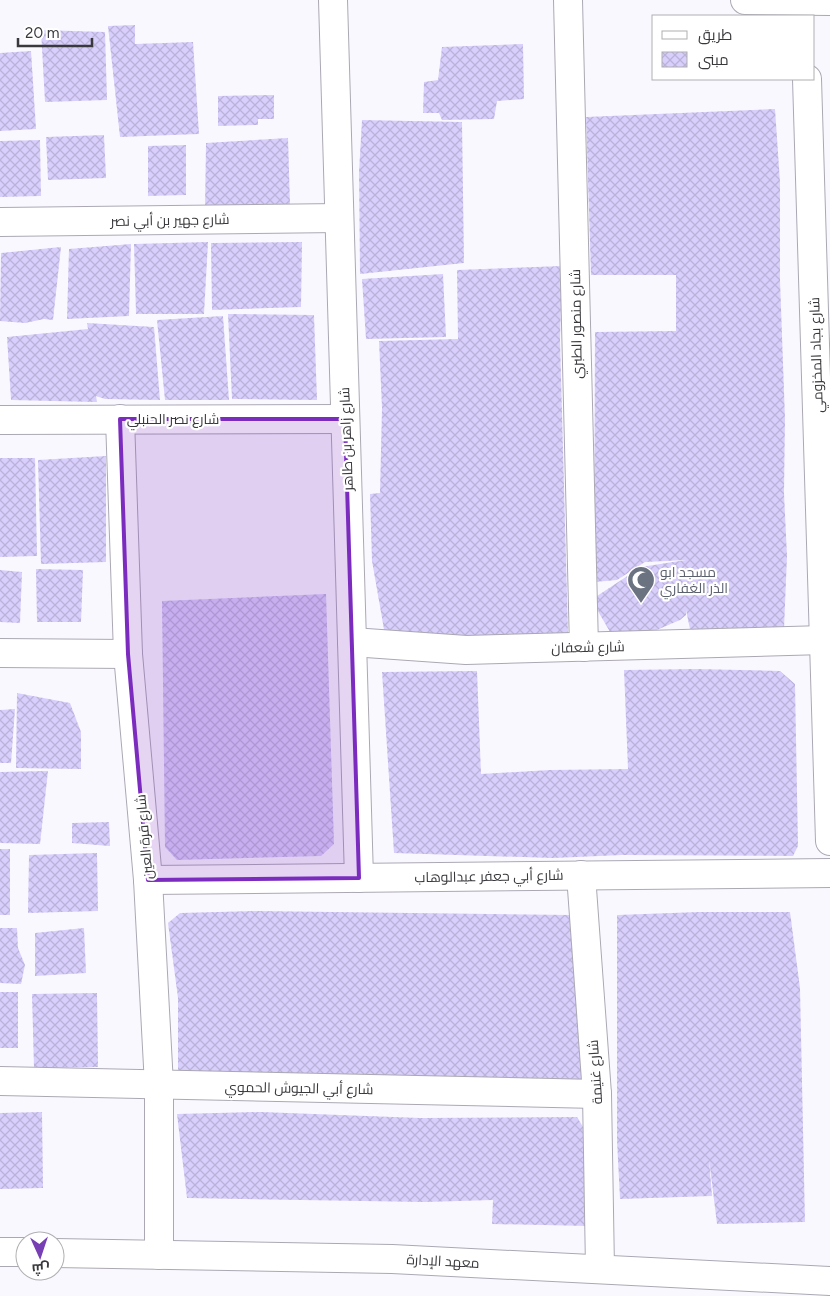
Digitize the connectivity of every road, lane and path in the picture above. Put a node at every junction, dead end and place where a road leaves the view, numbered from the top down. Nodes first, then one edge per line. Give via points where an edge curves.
1 (333, 0) edge
2 (568, 0) edge
3 (745, 0) edge
4 (814, 6) edge
5 (807, 80) edge
6 (339, 218) junction
7 (0, 222) edge
8 (345, 418) junction
9 (120, 419) junction
10 (0, 420) edge
11 (824, 640) junction
12 (352, 642) junction
13 (584, 647) junction
14 (0, 653) edge
15 (128, 654) junction
16 (830, 841) edge
17 (830, 873) edge
18 (581, 876) junction
19 (359, 878) junction
20 (148, 880) junction
21 (0, 1081) edge
22 (159, 1085) junction
23 (597, 1094) junction
24 (0, 1252) edge
25 (15, 1252) edge
26 (65, 1253) edge
27 (159, 1255) junction
28 (600, 1269) junction
29 (830, 1281) edge

1 - 6 street, شارع زاهر بن طاهر
2 - 13 street, شارع منصور الطبري
3 - 4 street
5 - 11 street, شارع بجاد المخزومي
6 - 7 street, شارع جهير بن أبي نصر
6 - 8 street, شارع زاهر بن طاهر
8 - 9 street, شارع نصر الحنبلي
8 - 12 street, شارع زاهر بن طاهر
9 - 10 street, شارع نصر الحنبلي
9 - 15 street, شارع قرة العين
11 - 13 street, شارع شعفان
11 - 16 street, شارع بجاد المخزومي
12 - 13 street, شارع شعفان via 466,650
12 - 19 street, شارع زاهر بن طاهر
14 - 15 street
15 - 20 street, شارع قرة العين
17 - 18 street, شارع أبي جعفر عبدالوهاب
18 - 19 street, شارع أبي جعفر عبدالوهاب
18 - 23 street, شارع غنيمة
19 - 20 street, شارع أبي جعفر عبدالوهاب
20 - 22 street, شارع قرة العين
21 - 22 street, شارع أبي الجيوش الحموي
22 - 23 street, شارع أبي الجيوش الحموي
22 - 27 street, شارع قرة العين
23 - 28 street, شارع غنيمة
24 - 25 street
26 - 27 street, معهد الإدارة
27 - 28 street, معهد الإدارة via 392,1259
28 - 29 street, معهد الإدارة

